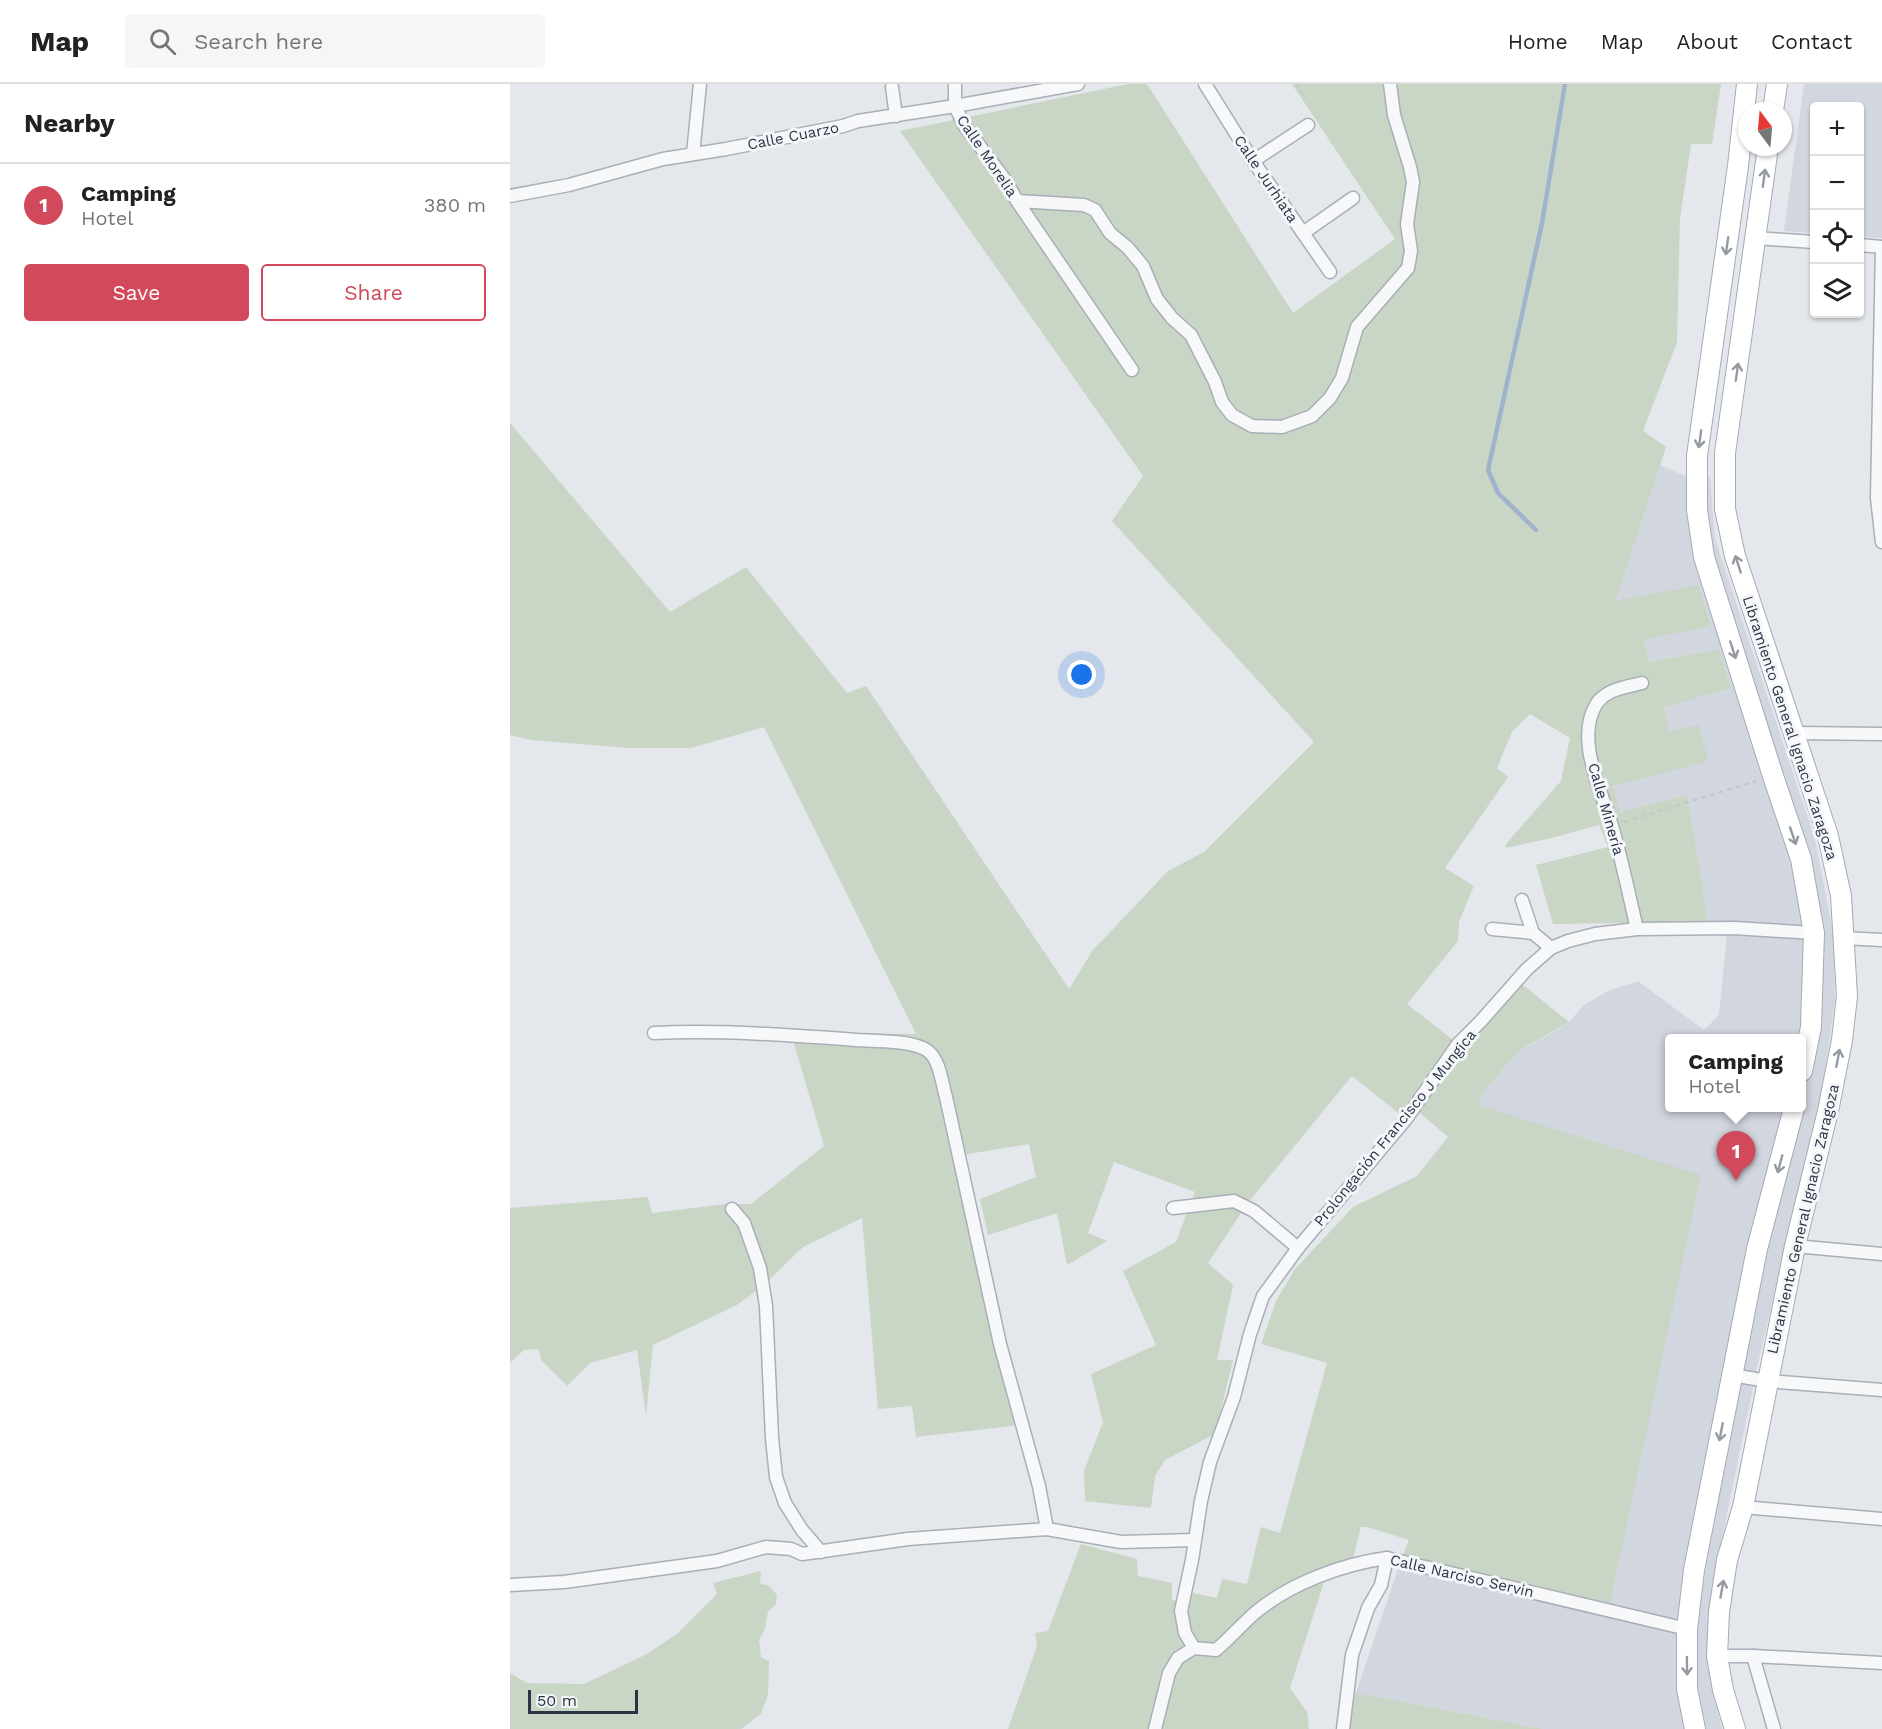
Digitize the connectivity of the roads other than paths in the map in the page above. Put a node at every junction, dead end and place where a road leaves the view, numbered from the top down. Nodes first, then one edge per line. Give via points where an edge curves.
1 (700, 84) edge
2 (955, 84) edge
3 (1078, 84) edge
4 (1205, 84) edge
5 (1390, 84) edge
6 (1747, 84) edge
7 (1777, 84) edge
8 (892, 87) dead end
9 (1774, 102) edge
10 (955, 106) junction
11 (896, 116) junction
12 (1308, 124) dead end
13 (693, 154) junction
14 (1767, 156) edge
15 (1253, 161) junction
16 (510, 196) edge
17 (1353, 198) dead end
18 (1017, 201) junction
19 (1302, 233) junction
20 (1755, 238) junction
21 (1810, 242) edge
22 (1864, 245) edge
23 (1882, 246) edge
24 (1329, 272) dead end
25 (1881, 363) edge
26 (1132, 370) dead end
27 (1882, 542) edge
28 (1642, 683) dead end
29 (1794, 733) junction
30 (1882, 734) edge
31 (1522, 900) dead end
32 (1492, 929) dead end
33 (1637, 929) junction
34 (1533, 933) junction
35 (1814, 933) junction
36 (1843, 938) junction
37 (1882, 940) edge
38 (1551, 948) junction
39 (654, 1033) dead end
40 (1806, 1051) edge
41 (1793, 1112) edge
42 (1173, 1208) dead end
43 (732, 1209) dead end
44 (1795, 1246) junction
45 (1298, 1248) junction
46 (1882, 1254) edge
47 (1732, 1375) junction
48 (1774, 1382) junction
49 (1882, 1390) edge
50 (1743, 1507) junction
51 (1882, 1519) edge
52 (1047, 1529) junction
53 (1194, 1540) junction
54 (821, 1552) junction
55 (1387, 1558) junction
56 (510, 1585) edge
57 (1687, 1629) junction
58 (1194, 1648) junction
59 (1717, 1656) junction
60 (1753, 1656) junction
61 (1882, 1663) edge
62 (1155, 1729) edge
63 (1343, 1729) edge
64 (1695, 1729) edge
65 (1735, 1729) edge
66 (1774, 1729) edge

1 - 13 street
2 - 10 street, Calle Morelia
3 - 10 street, Calle Cuarzo
4 - 15 street, Calle Jurhiata
5 - 18 street, Calle Morelia via 1394,115 1413,182 1407,224 1411,260 1357,327 1342,378 1330,398 1312,416 1282,427 1252,426 1232,415 1191,335 1172,318 1157,298 1143,266 1110,233 1095,210 1084,205
6 -> 35 main road, Libramiento General Ignacio Zaragoza via 1697,456 1696,510 1704,557 1801,860
7 - 9 main road
8 - 11 street
10 - 11 street, Calle Cuarzo
10 - 18 street, Calle Morelia
11 - 13 street, Calle Cuarzo
12 - 15 street
13 - 16 street, Calle Cuarzo
20 -> 14 main road, Libramiento General Ignacio Zaragoza
15 - 19 street, Calle Jurhiata
17 - 19 street
18 - 26 street
19 - 24 street, Calle Jurhiata
20 - 21 street
29 -> 20 main road, Libramiento General Ignacio Zaragoza via 1735,556 1725,509 1725,453
22 - 23 street
23 - 25 street
25 - 27 street via 1877,498
28 - 33 street, Calle Minería via 1612,691 1598,703 1590,720 1589,741 1593,771 1612,826
29 - 30 street
29 - 36 main road, Libramiento General Ignacio Zaragoza via 1828,836 1840,896
31 - 34 street
32 - 34 street
33 - 35 street, Prolongación Francisco J Mungica via 1734,928
33 - 38 street, Prolongación Francisco J Mungica via 1595,934
34 - 38 street
35 - 40 main road, Libramiento General Ignacio Zaragoza via 1811,1027
36 - 37 street
44 -> 36 main road, Libramiento General Ignacio Zaragoza via 1842,1040 1847,996
38 - 45 street, Prolongación Francisco J Mungica via 1458,1044 1406,1119
39 - 52 street via 764,1034 890,1042 928,1051 936,1062 946,1097 1000,1344
41 -> 47 main road via 1757,1249
42 - 45 street via 1234,1200 1254,1211
43 - 54 street via 744,1223 760,1268 766,1306 776,1477 785,1503
44 - 46 street
44 - 48 main road, Libramiento General Ignacio Zaragoza
45 - 53 street, Prolongación Francisco J Mungica via 1263,1296 1234,1397 1210,1462
47 - 48 street
47 -> 57 main road via 1694,1570
48 - 49 street
48 - 50 main road, Libramiento General Ignacio Zaragoza
50 - 51 street
59 -> 50 main road, Libramiento General Ignacio Zaragoza via 1727,1560
52 - 53 street via 1121,1542
52 - 54 street via 908,1539
53 - 58 street via 1181,1611 1185,1633
54 - 56 street via 802,1554 766,1546 717,1561 564,1582
55 - 57 street, Calle Narciso Servin
55 - 58 street, Calle Narciso Servin via 1326,1573 1257,1612 1216,1650
55 - 63 street via 1381,1585 1368,1608 1352,1655
57 -> 64 main road via 1687,1689
58 - 62 street via 1178,1658 1168,1673
59 - 60 street
59 - 65 main road, Libramiento General Ignacio Zaragoza
60 - 61 street
60 - 66 street

